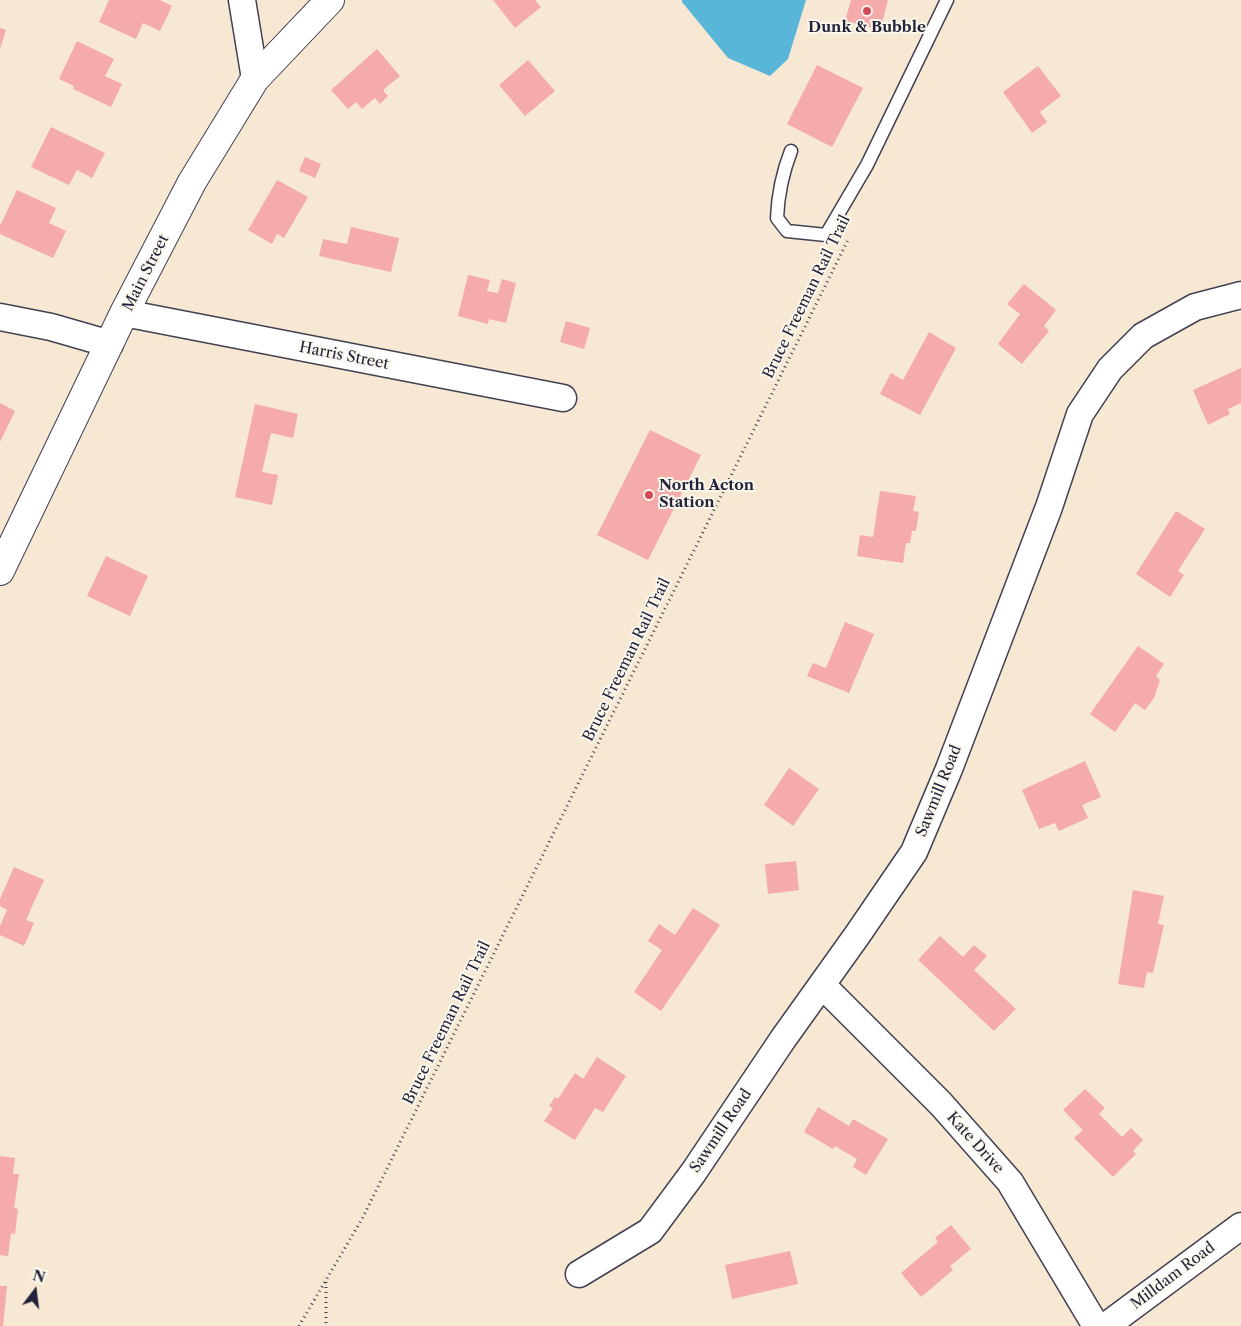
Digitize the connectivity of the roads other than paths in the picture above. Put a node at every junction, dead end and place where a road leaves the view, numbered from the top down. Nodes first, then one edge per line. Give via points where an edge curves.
1 (242, 0) edge
2 (330, 0) edge
3 (947, 0) edge
4 (255, 79) junction
5 (791, 152) dead end
6 (1241, 295) edge
7 (124, 313) junction
8 (0, 318) edge
9 (110, 344) junction
10 (563, 398) dead end
11 (0, 571) edge
12 (822, 985) junction
13 (1241, 1226) edge
14 (578, 1274) dead end
15 (1096, 1326) edge
16 (1106, 1326) edge

1 - 4 street
2 - 4 main road, Main Street
3 - 5 lane via 867,164 826,235 787,231 777,218 778,195
4 - 7 main road, Main Street via 192,182
6 - 12 street, Sawmill Road via 1195,307 1143,336 1110,369 1080,414 1049,508 953,760 914,852
7 - 9 main road, Main Street
7 - 10 street, Harris Street
8 - 9 street
9 - 11 main road, Main Street
12 - 14 street, Sawmill Road via 650,1230
12 - 15 street, Kate Drive via 940,1104 1010,1182
13 - 16 street, Milldam Road

